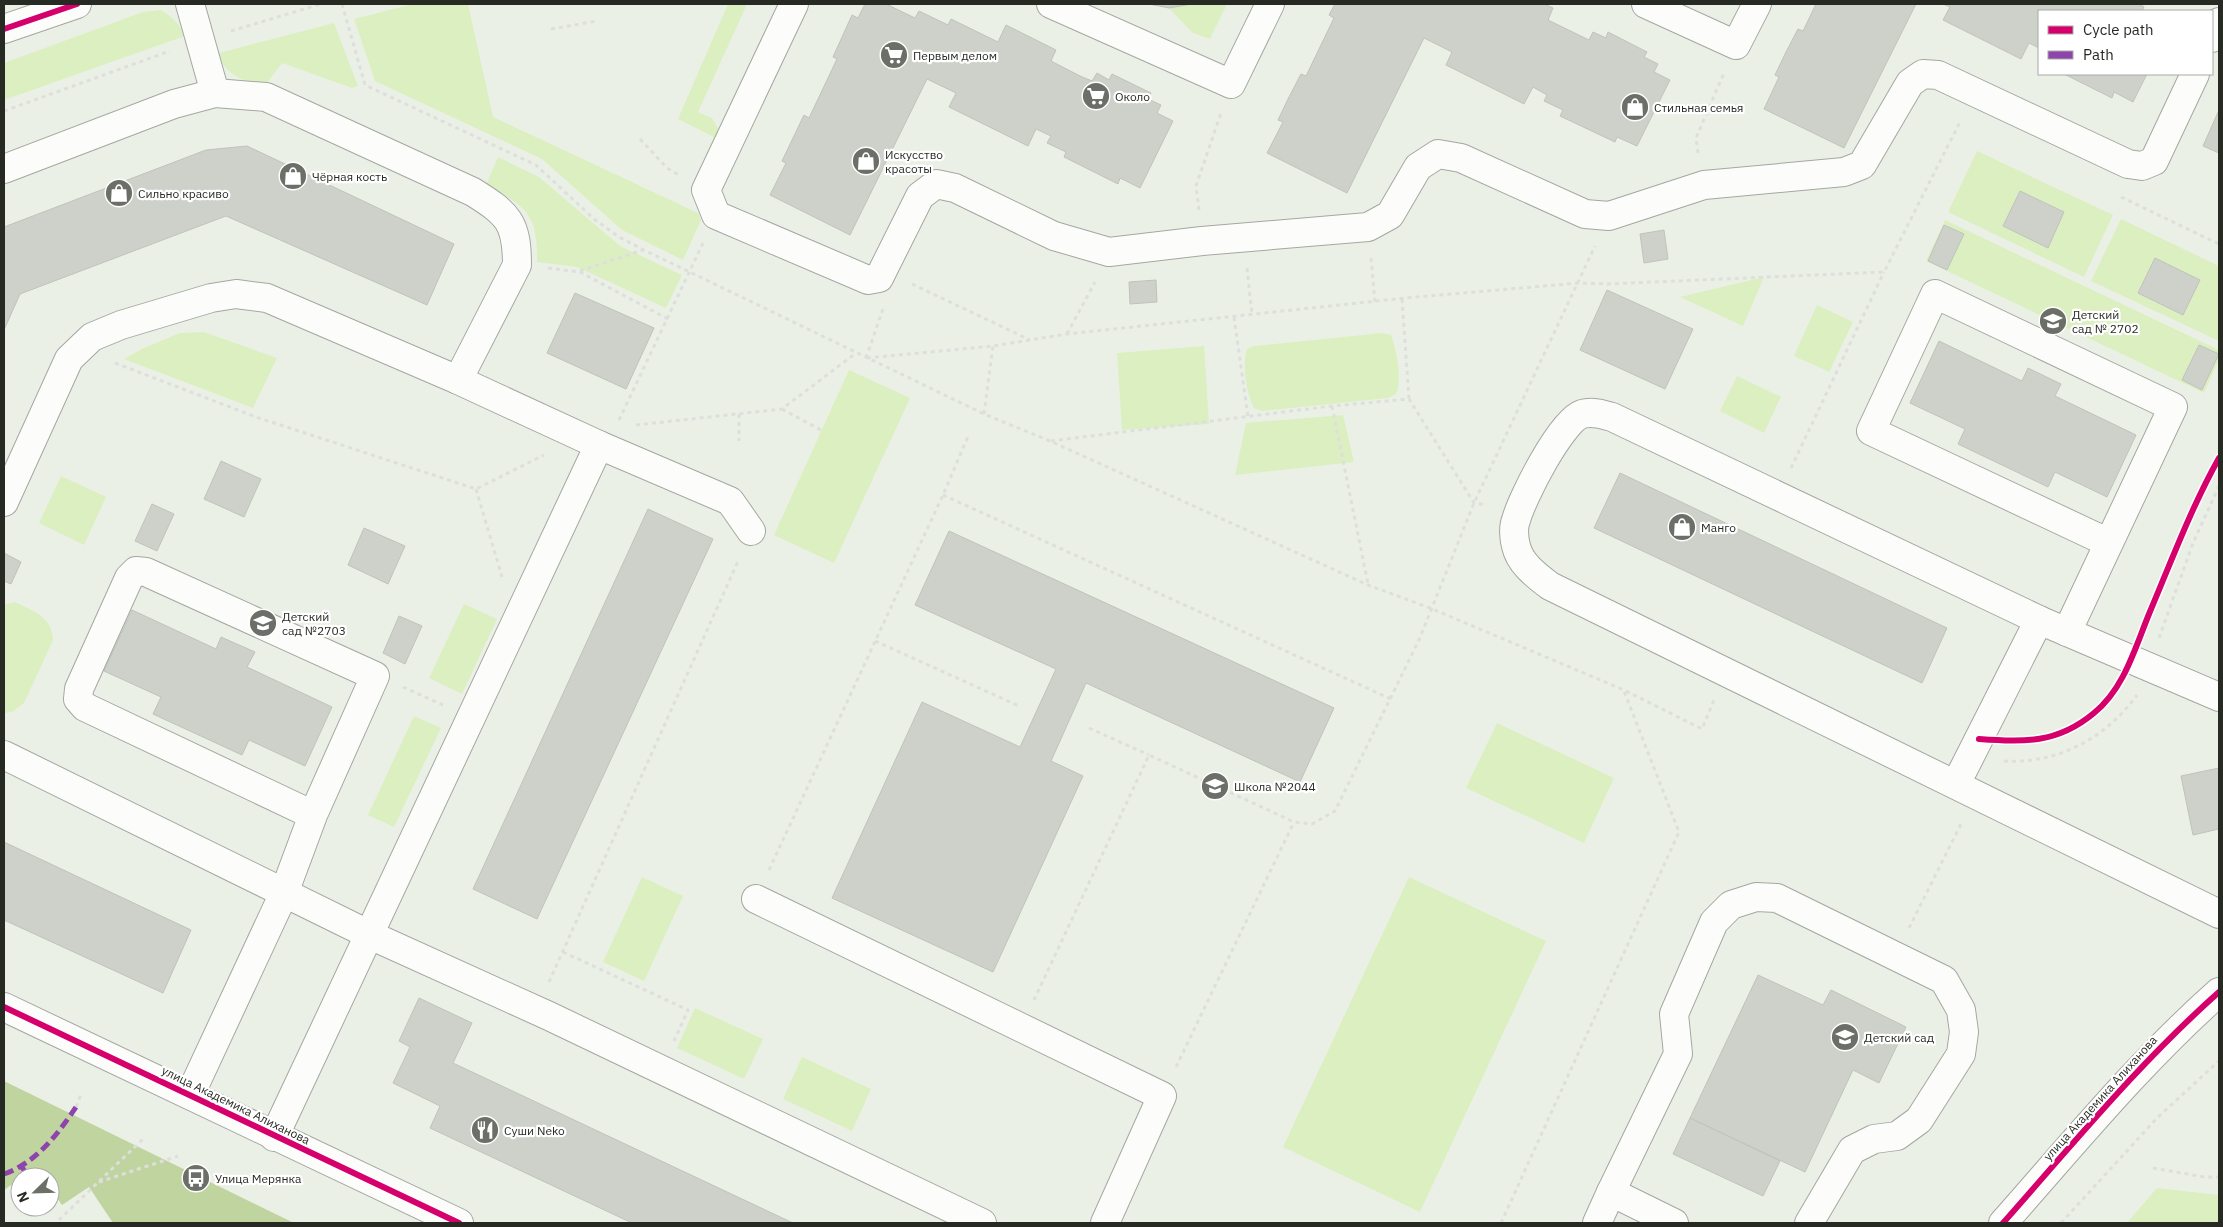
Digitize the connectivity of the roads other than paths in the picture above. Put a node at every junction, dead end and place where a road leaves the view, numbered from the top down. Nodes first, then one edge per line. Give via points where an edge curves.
1 (77, 4) edge
2 (190, 4) edge
3 (794, 4) edge
4 (1051, 4) edge
5 (1270, 4) edge
6 (1646, 4) edge
7 (1757, 4) edge
8 (2219, 22) edge
9 (4, 29) edge
10 (2213, 36) edge
11 (2195, 75) edge
12 (215, 93) junction
13 (4, 168) edge
14 (458, 380) junction
15 (607, 437) junction
16 (4, 502) edge
17 (751, 531) road end
18 (2109, 543) junction
19 (2039, 620) junction
20 (2067, 632) junction
21 (2219, 697) edge
22 (4, 755) edge
23 (1965, 789) junction
24 (313, 815) junction
25 (284, 893) junction
26 (756, 899) road end
27 (2219, 914) edge
28 (370, 935) junction
29 (2219, 992) edge
30 (4, 1006) edge
31 (190, 1095) junction
32 (274, 1137) junction
33 (1611, 1192) junction
34 (459, 1223) edge
35 (982, 1223) edge
36 (1105, 1223) edge
37 (1597, 1223) edge
38 (1674, 1223) edge
39 (1809, 1223) edge
40 (2003, 1223) edge

1 - 9 street
2 - 12 street
3 - 11 street via 706,190 716,214 868,280 881,274 920,196 936,184 955,188 1054,236 1109,252 1368,227 1390,215 1418,167 1438,154 1461,158 1585,214 1609,216 1704,186 1844,172 1862,164 1910,83 1923,74 1938,75 2128,164 2142,166 2154,161
4 - 5 street via 1232,84
6 - 7 street via 1736,45
8 - 10 street
12 - 13 street via 174,104
12 - 14 street via 266,97 473,192 499,209 511,224 517,246 517,265
14 - 15 street
14 - 16 street via 267,298 236,294 211,298 92,337 68,360
15 - 17 street via 730,501
15 - 28 street via 522,609
18 - 18 street via 2173,407 1935,294 1871,431
18 - 20 street
19 - 20 street
19 - 23 street
19 - 23 street via 1612,417 1597,413 1582,414 1561,432 1520,509 1515,522 1516,548 1530,570 1550,586
20 - 21 street
22 - 25 street
23 - 27 street
24 - 24 street via 375,676 146,572 136,571 129,578 79,689 78,699 85,707
24 - 25 street
25 - 28 street
25 - 31 street
26 - 36 street via 1162,1096
28 - 32 street
28 - 35 street via 536,1010
29 - 40 street, улица Академика Алиханова via 2132,1077
30 - 31 street, улица Академика Алиханова
31 - 32 street, улица Академика Алиханова
32 - 34 street, улица Академика Алиханова
33 - 37 street
33 - 38 street
33 - 39 street via 1678,1054 1674,1014 1714,922 1732,905 1756,897 1777,898 1944,980 1961,1010 1964,1032 1960,1054 1919,1120 1897,1136 1874,1140 1852,1150

